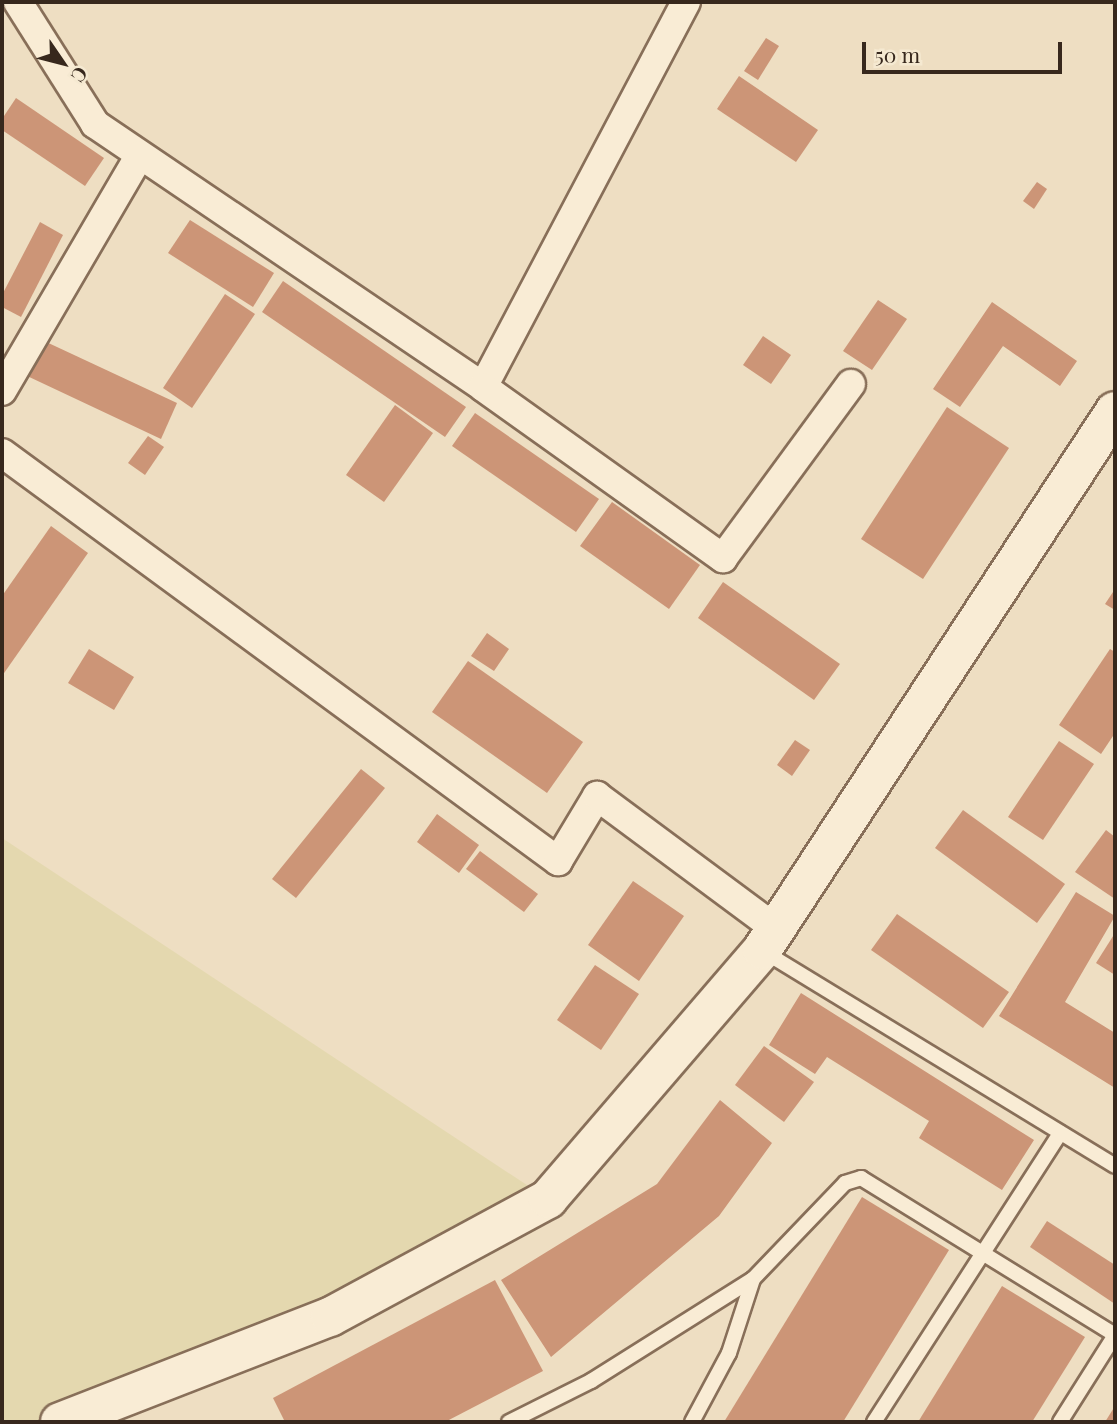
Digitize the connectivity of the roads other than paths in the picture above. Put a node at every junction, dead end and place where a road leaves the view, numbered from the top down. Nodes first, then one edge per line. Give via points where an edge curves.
1 (18, 2) edge
2 (686, 2) edge
3 (140, 155) junction
4 (851, 384) dead end
5 (482, 387) junction
6 (2, 391) edge
7 (1115, 411) edge
8 (2, 453) edge
9 (769, 940) junction
10 (1060, 1133) junction
11 (1115, 1166) edge
12 (982, 1249) junction
13 (753, 1279) junction
14 (1115, 1335) edge
15 (515, 1421) edge
16 (60, 1422) edge
17 (692, 1422) edge
18 (874, 1422) edge
19 (1060, 1422) edge

1 - 3 street via 94,124
2 - 5 street
3 - 5 street
3 - 6 street
4 - 5 street via 723,558
7 - 9 main road
8 - 9 street via 558,861 597,796
9 - 10 lane
9 - 16 main road via 548,1199 330,1317
10 - 11 lane
10 - 12 lane
12 - 13 lane via 861,1178 845,1183
12 - 14 lane
12 - 18 lane
13 - 15 lane via 591,1381
13 - 17 lane via 729,1353
14 - 19 lane

